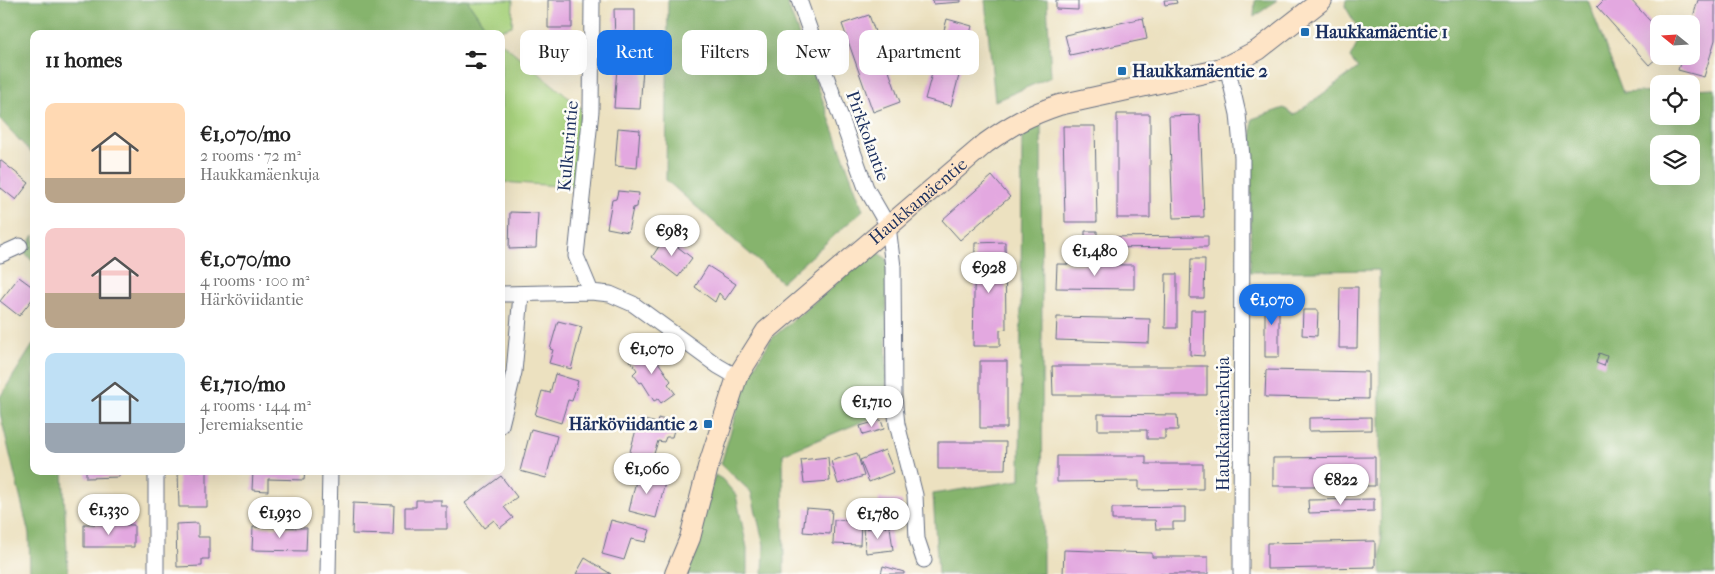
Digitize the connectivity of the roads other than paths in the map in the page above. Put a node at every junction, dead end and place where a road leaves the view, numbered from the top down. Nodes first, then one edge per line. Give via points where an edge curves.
1 (592, 0) edge
2 (799, 0) edge
3 (1322, 0) edge
4 (1227, 66) junction
5 (888, 226) junction
6 (20, 246) dead end
7 (0, 255) edge
8 (591, 292) junction
9 (505, 294) edge
10 (521, 295) junction
11 (737, 377) junction
12 (505, 409) edge
13 (156, 475) edge
14 (330, 475) edge
15 (924, 560) dead end
16 (156, 574) edge
17 (328, 574) edge
18 (675, 574) edge
19 (1241, 574) edge

1 - 8 street, Kulkurintie via 591,111 576,256
2 - 5 street, Pirkkolantie via 866,188
3 - 4 street, Haukkamäentie via 1258,50
4 - 5 street, Haukkamäentie via 1035,113 986,142
4 - 19 street, Haukkamäenkuja via 1238,114 1242,157
5 - 11 street, Haukkamäentie via 766,331
5 - 15 street via 893,268 894,397 915,495 917,538
6 - 7 street
8 - 10 street
8 - 11 street via 610,294 633,304
9 - 10 street
10 - 12 street via 514,372
11 - 18 street, Haukkamäentie via 708,467 690,538
13 - 16 street
14 - 17 street

